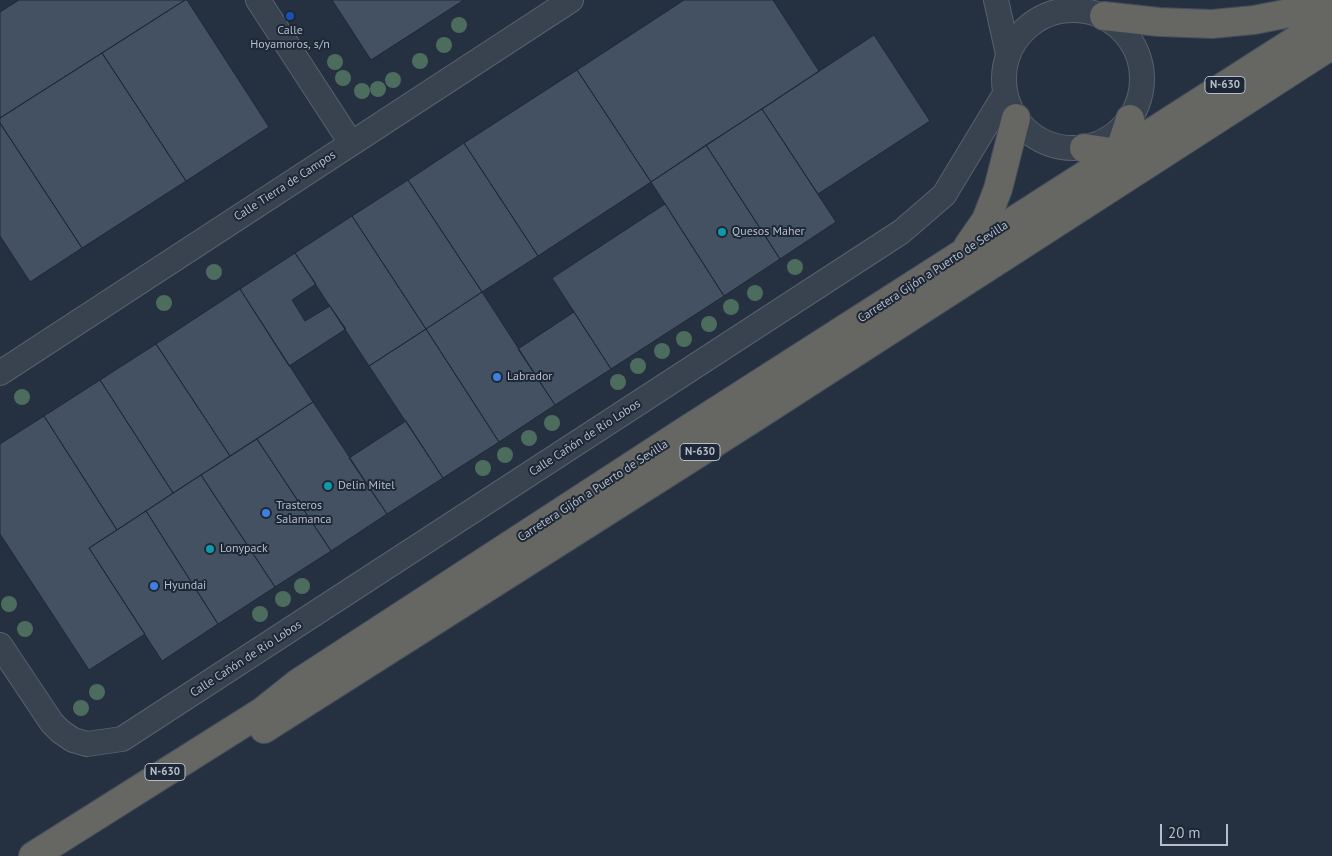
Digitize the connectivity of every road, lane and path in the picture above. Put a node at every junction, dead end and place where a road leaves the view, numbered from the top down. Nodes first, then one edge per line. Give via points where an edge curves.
1 (258, 0) edge
2 (571, 0) edge
3 (996, 0) edge
4 (1332, 0) edge
5 (1065, 5) edge
6 (1104, 16) junction
7 (1332, 17) edge
8 (1332, 44) edge
9 (1008, 54) junction
10 (1011, 106) junction
11 (1130, 118) junction
12 (351, 143) junction
13 (1084, 148) junction
14 (1119, 153) junction
15 (964, 252) junction
16 (0, 373) edge
17 (748, 421) junction
18 (0, 645) edge
19 (33, 856) edge
20 (67, 856) edge

1 - 12 street
2 - 12 street, Calle Tierra de Campos
3 - 9 street
4 - 6 highway via 1305,10 1212,24
5 - 6 street
5 - 9 street via 1029,25
6 - 11 street via 1123,30 1136,50 1142,73 1140,97
7 - 14 highway, Carretera Gijón a Puerto de Sevilla / N-630
8 - 14 highway via 1254,83 1151,149
8 - 17 highway, Carretera Gijón a Puerto de Sevilla / N-630
9 - 10 street via 1004,74
10 - 13 street via 1029,133 1046,143
10 - 15 highway via 998,189 986,220
10 - 18 street, Calle Cañón de Río Lobos via 944,195 901,232 122,739 87,744 60,731
11 - 13 street via 1118,132
11 - 14 highway
12 - 16 street, Calle Tierra de Campos
13 - 14 highway
14 - 15 highway, Carretera Gijón a Puerto de Sevilla / N-630
14 - 17 highway via 1080,195 836,351
15 - 19 highway, Carretera Gijón a Puerto de Sevilla / N-630 via 298,683 263,711
17 - 20 highway, Carretera Gijón a Puerto de Sevilla / N-630

